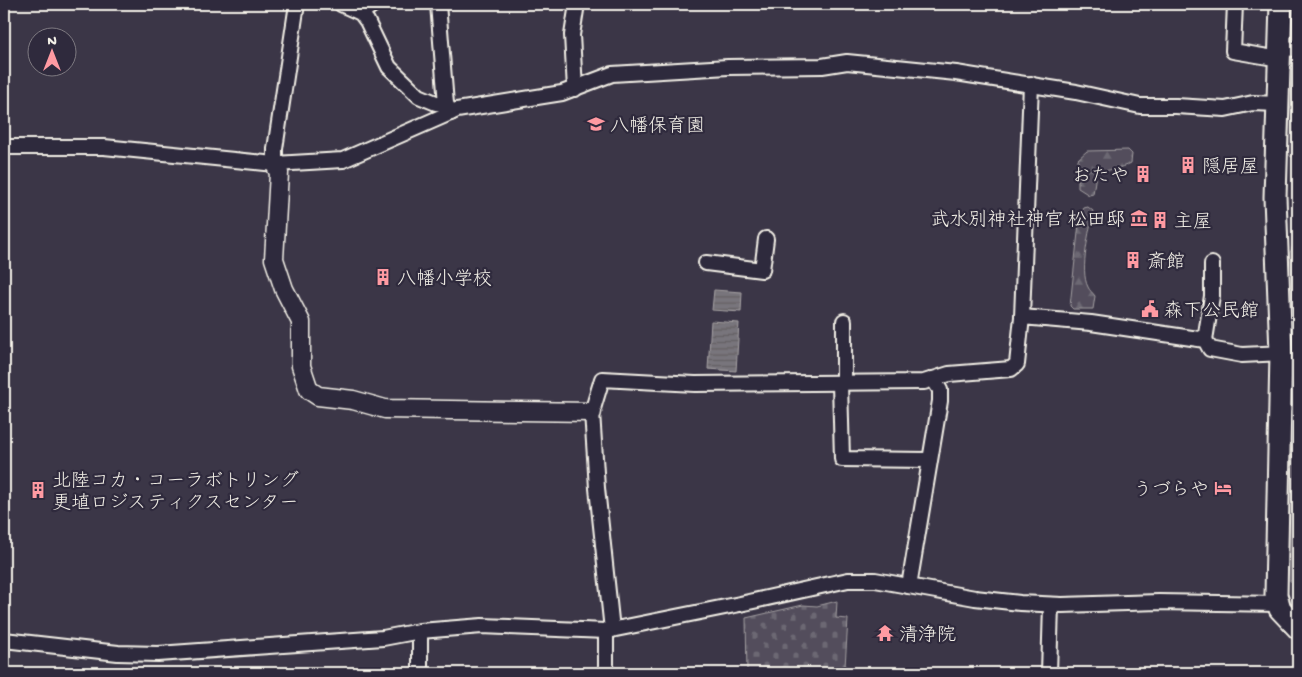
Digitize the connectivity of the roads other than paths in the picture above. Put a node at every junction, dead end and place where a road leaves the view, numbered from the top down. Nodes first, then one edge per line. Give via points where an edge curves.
1 (297, 4) edge
2 (341, 4) edge
3 (374, 4) edge
4 (438, 4) edge
5 (577, 4) edge
6 (1235, 4) edge
7 (1281, 4) edge
8 (361, 13) junction
9 (1286, 52) edge
10 (1031, 84) junction
11 (575, 89) junction
12 (1278, 104) junction
13 (449, 108) junction
14 (4, 147) edge
15 (275, 164) junction
16 (766, 239) dead end
17 (706, 264) dead end
18 (1212, 264) dead end
19 (1022, 317) junction
20 (844, 321) dead end
21 (1205, 340) junction
22 (1280, 353) junction
23 (933, 379) junction
24 (842, 382) junction
25 (592, 412) junction
26 (929, 460) junction
27 (909, 586) junction
28 (1278, 604) junction
29 (1051, 605) junction
30 (1298, 628) edge
31 (609, 630) junction
32 (420, 631) junction
33 (4, 640) edge
34 (420, 673) edge
35 (606, 673) edge
36 (1049, 673) edge

1 - 15 street
2 - 8 street
3 - 8 street
4 - 13 street
5 - 11 street via 572,35
6 - 9 street via 1233,51
7 - 9 main road
8 - 13 street via 389,67 419,96
9 - 12 main road
10 - 11 street via 939,70 847,62 822,66 728,67 612,74
10 - 12 street via 1140,106 1225,109 1253,103
10 - 19 street
11 - 13 street via 458,110
12 - 22 main road via 1275,197
13 - 15 street via 343,160
14 - 15 street via 104,147
15 - 25 street via 279,173 274,259 284,289 301,322 302,366 309,390 318,396 353,400 385,409
16 - 17 street via 762,270
18 - 21 street via 1212,296
19 - 21 street via 1091,323
19 - 23 street via 1017,364 1011,370 949,374
20 - 24 street
21 - 22 street via 1210,349 1242,355
22 - 28 main road
23 - 24 street via 924,382
23 - 26 street via 940,390 940,401
24 - 25 street via 695,384 602,379
24 - 26 street via 842,459
25 - 31 street
26 - 27 street
27 - 29 street via 975,598
27 - 31 street via 875,580 848,580
28 - 29 street via 1159,602
28 - 30 main road via 1283,614
29 - 36 street
31 - 32 street via 482,626
31 - 35 street
32 - 33 street via 383,638 158,654 118,654
32 - 34 street

